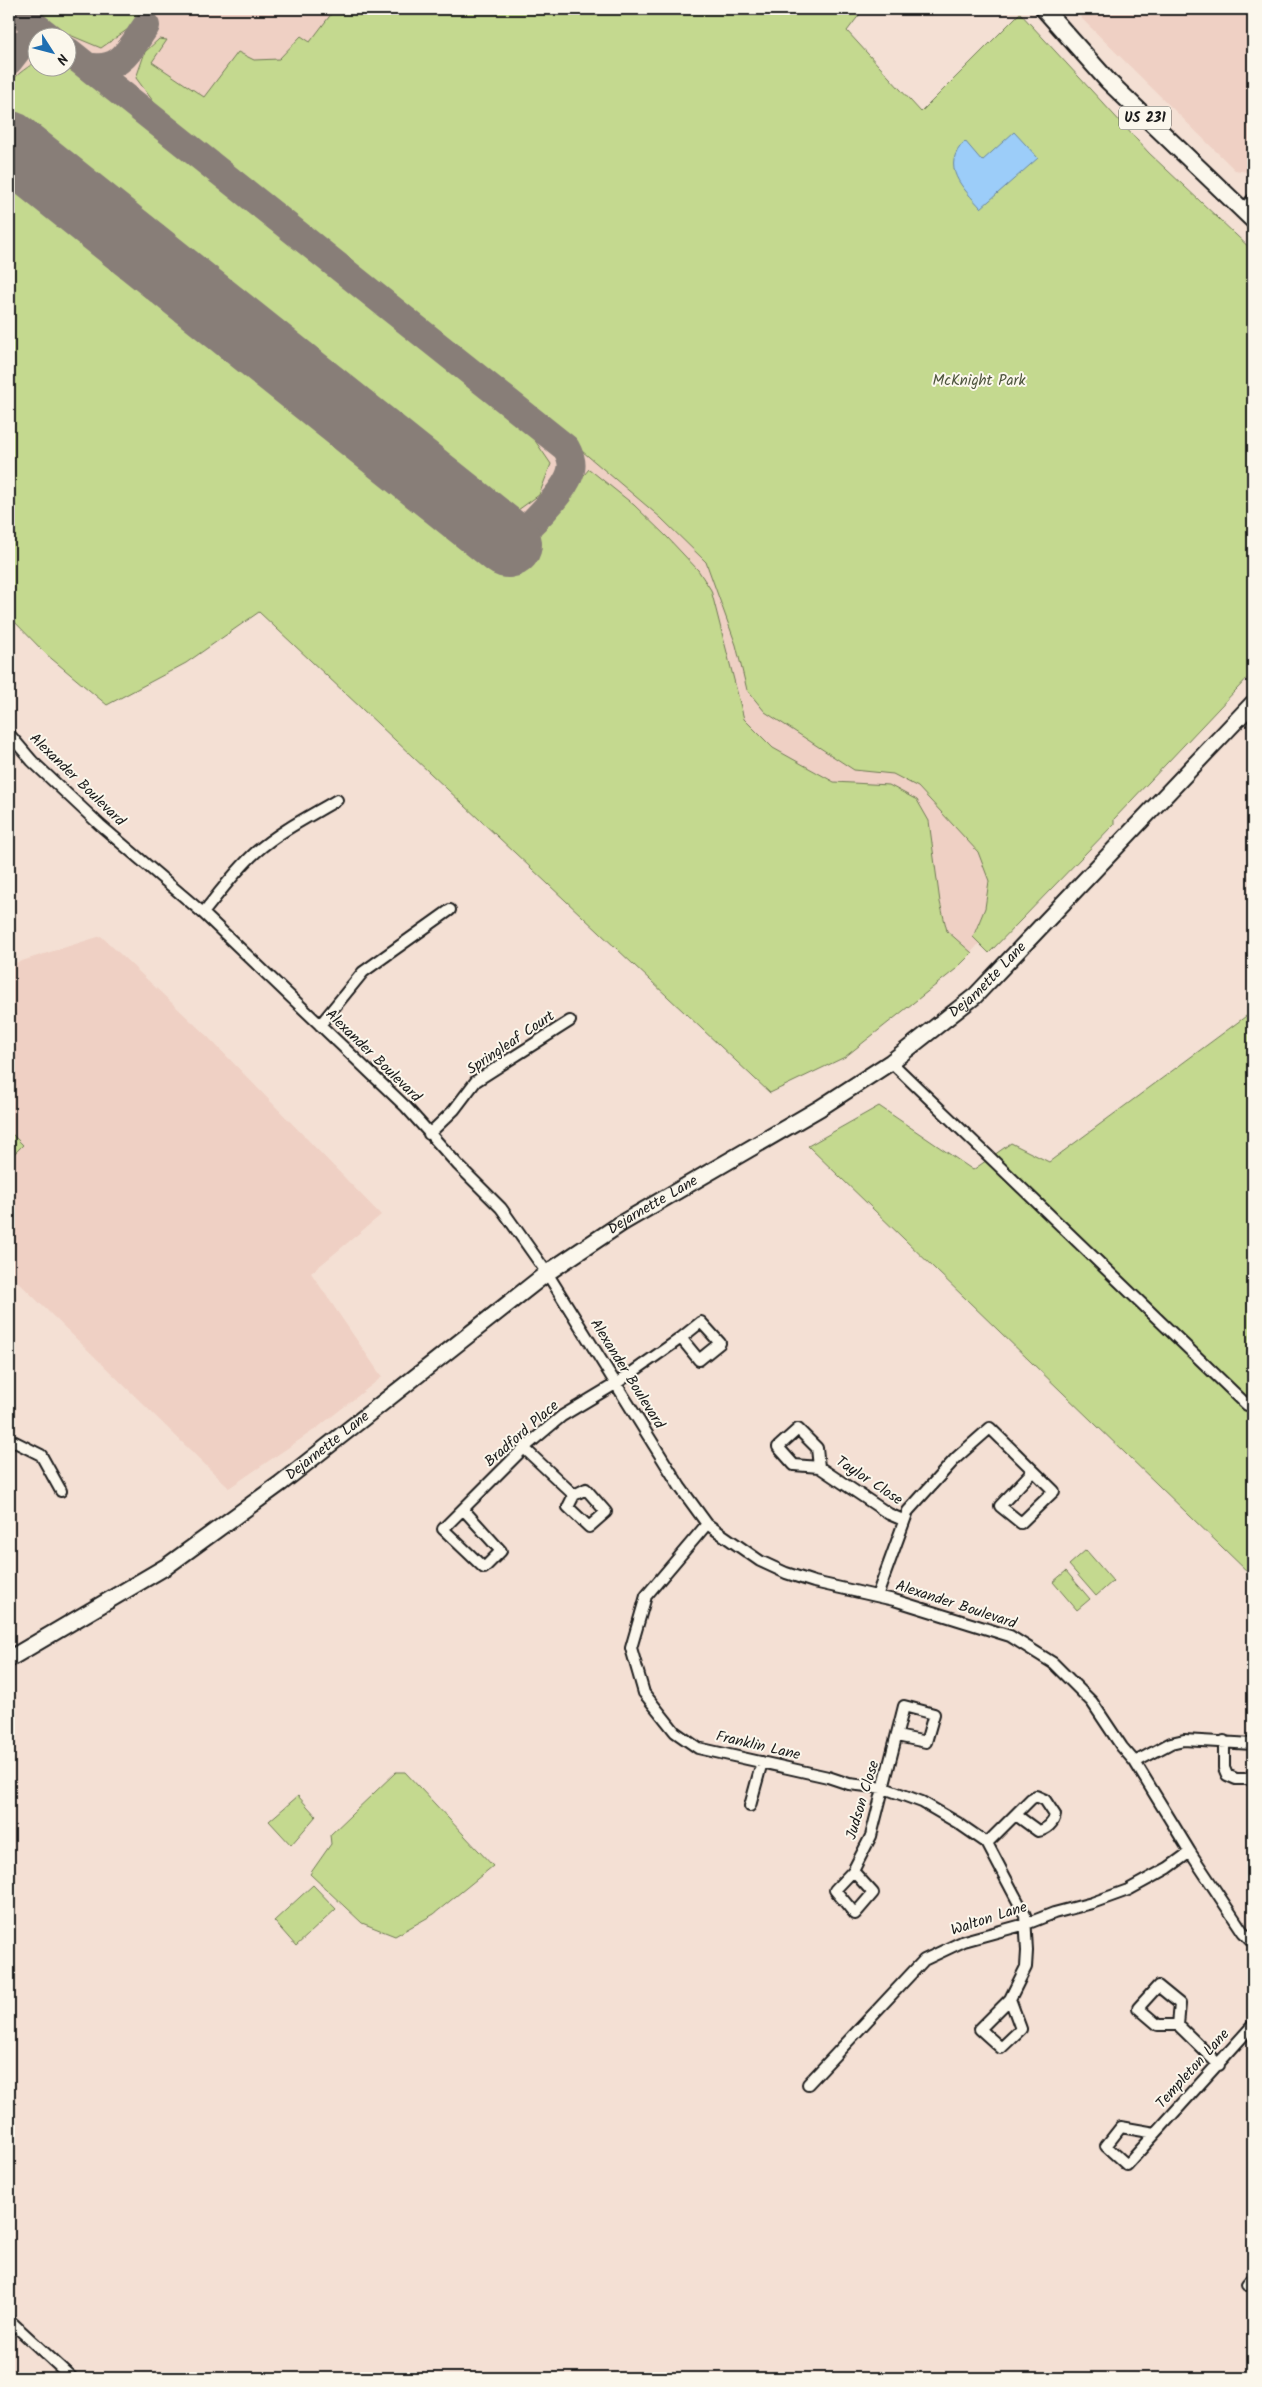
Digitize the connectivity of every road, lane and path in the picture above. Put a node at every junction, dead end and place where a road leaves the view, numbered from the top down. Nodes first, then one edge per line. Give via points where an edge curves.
1 (1044, 9) edge
2 (1250, 210) edge
3 (1253, 703) edge
4 (9, 734) edge
5 (338, 800) dead end
6 (450, 910) dead end
7 (203, 913) junction
8 (570, 1021) dead end
9 (320, 1026) junction
10 (892, 1062) junction
11 (429, 1134) junction
12 (547, 1273) junction
13 (681, 1338) dead end
14 (617, 1383) junction
15 (1253, 1399) edge
16 (9, 1439) edge
17 (524, 1448) junction
18 (819, 1467) dead end
19 (1033, 1471) junction
20 (61, 1491) dead end
21 (574, 1495) dead end
22 (463, 1509) junction
23 (903, 1520) junction
24 (707, 1524) junction
25 (877, 1596) junction
26 (9, 1659) edge
27 (897, 1736) dead end
28 (1224, 1741) junction
29 (1253, 1744) edge
30 (762, 1762) junction
31 (1135, 1762) junction
32 (1253, 1773) edge
33 (884, 1788) junction
34 (750, 1806) dead end
35 (1016, 1815) dead end
36 (987, 1843) junction
37 (1190, 1852) junction
38 (853, 1871) dead end
39 (1025, 1920) junction
40 (1253, 1942) edge
41 (1010, 1999) junction
42 (1178, 2025) dead end
43 (1253, 2025) edge
44 (1218, 2065) junction
45 (808, 2084) dead end
46 (1155, 2133) junction
47 (9, 2320) edge
48 (72, 2378) edge

1 - 2 main road, US 231 via 1108,81
3 - 10 main road, Dejarnette Lane via 975,996
4 - 7 street, Alexander Boulevard via 100,824
5 - 7 street via 258,851
6 - 9 street via 363,972
7 - 9 street, Alexander Boulevard
8 - 11 street, Springleaf Court via 476,1080 454,1110
9 - 11 street, Alexander Boulevard via 406,1107
10 - 12 main road, Dejarnette Lane via 622,1224
10 - 15 street via 1247,1405
11 - 12 street, Alexander Boulevard via 501,1208
12 - 14 street, Alexander Boulevard
12 - 26 main road, Dejarnette Lane via 281,1484 167,1566
13 - 14 street, Bradford Place
14 - 17 street, Bradford Place via 562,1416
14 - 24 street, Alexander Boulevard via 680,1487
16 - 20 street via 41,1456
17 - 21 street
17 - 22 street, Bradford Place
18 - 23 street, Taylor Close
19 - 19 street via 1000,1506 1021,1523 1054,1491
19 - 23 street via 990,1428 956,1458
22 - 22 street, Bradford Place via 443,1529 484,1568 501,1551
23 - 25 street
24 - 25 street, Alexander Boulevard via 760,1561 786,1573
24 - 30 street, Franklin Lane via 646,1596 631,1648 644,1693 675,1732 698,1748
25 - 31 street, Alexander Boulevard via 1010,1636 1045,1658 1092,1702
27 - 33 street, Judson Close
28 - 29 street
28 - 31 street via 1184,1740 1171,1743
28 - 32 street via 1227,1775 1245,1780
30 - 33 street, Franklin Lane via 849,1784
30 - 34 street
31 - 37 street, Alexander Boulevard
33 - 36 street, Franklin Lane via 922,1802
33 - 38 street, Judson Close via 871,1836
35 - 36 street
36 - 39 street, Franklin Lane
37 - 39 street, Walton Lane via 1128,1890
37 - 40 street, Alexander Boulevard
39 - 41 street via 1026,1967
39 - 45 street, Walton Lane via 964,1941 924,1960
41 - 41 street via 980,2029 1001,2048 1021,2029
42 - 44 street
43 - 44 street, Templeton Lane
44 - 46 street, Templeton Lane
46 - 46 street, Templeton Lane via 1121,2127 1106,2146 1127,2165
47 - 48 street

